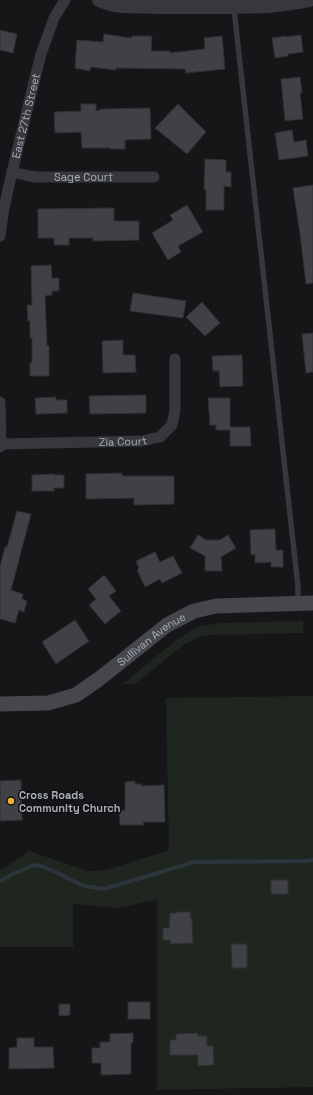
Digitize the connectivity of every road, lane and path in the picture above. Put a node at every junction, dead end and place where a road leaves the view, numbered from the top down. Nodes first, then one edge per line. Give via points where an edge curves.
1 (65, 0) edge
2 (99, 0) edge
3 (309, 0) edge
4 (233, 3) edge
5 (12, 172) junction
6 (154, 177) dead end
7 (0, 236) edge
8 (174, 358) dead end
9 (0, 402) edge
10 (0, 445) edge
11 (306, 603) edge
12 (0, 704) edge

1 - 5 street, East 27th Street via 54,18 41,54
2 - 4 street via 128,6 160,7
3 - 4 street via 269,6
4 - 11 lane via 298,587
5 - 6 street, Sage Court via 37,177
5 - 7 street, East 27th Street
8 - 10 street, Zia Court via 175,410 172,425 160,437 142,441
9 - 10 street
11 - 12 main road, Sullivan Avenue via 216,606 194,611 167,625 76,695 48,703

